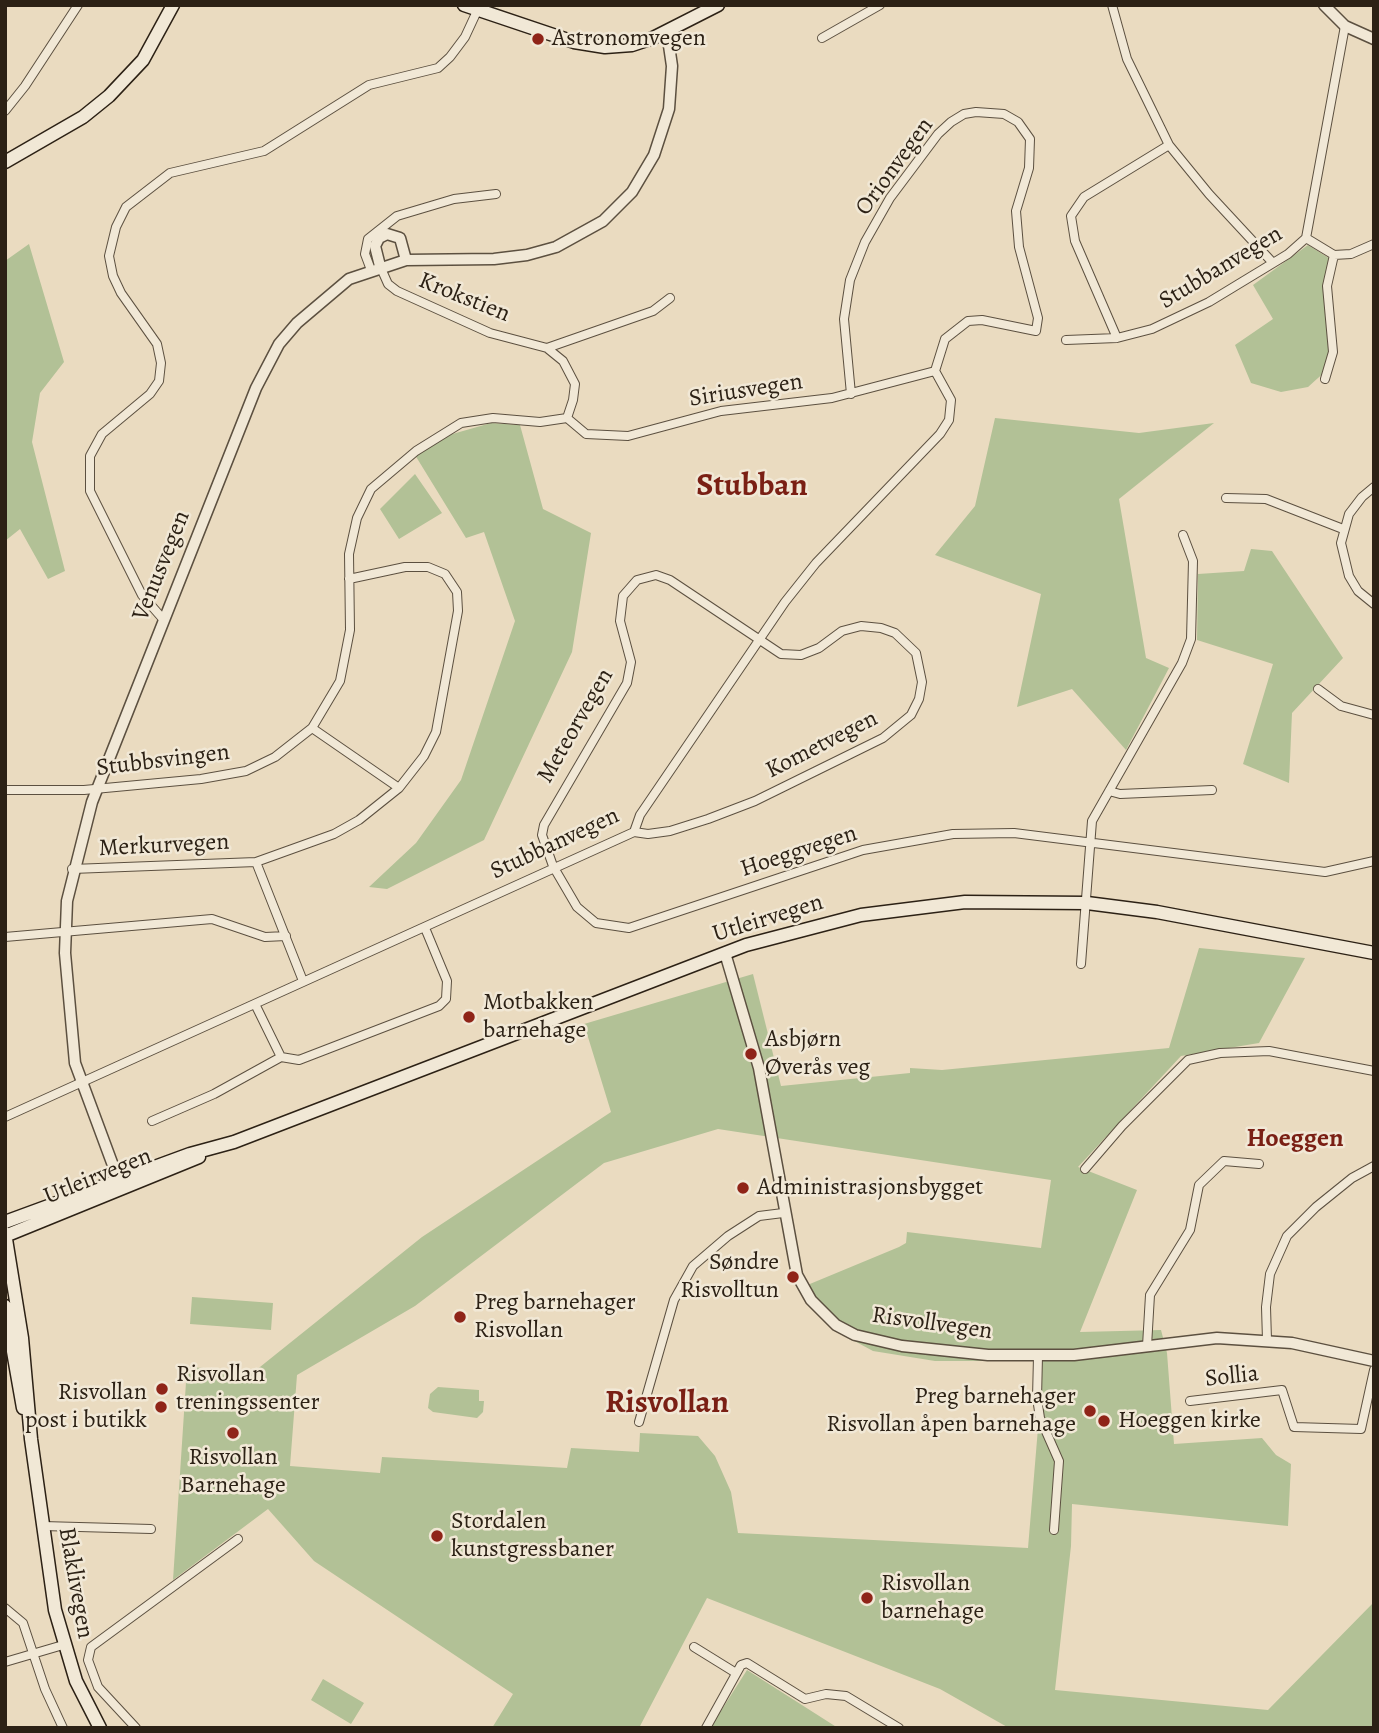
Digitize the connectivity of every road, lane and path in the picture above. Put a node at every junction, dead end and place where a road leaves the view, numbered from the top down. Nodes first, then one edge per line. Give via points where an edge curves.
1 (78, 5) edge
2 (173, 5) edge
3 (464, 5) edge
4 (718, 5) edge
5 (880, 5) edge
6 (1112, 5) edge
7 (1324, 5) edge
8 (478, 9) junction
9 (1345, 26) junction
10 (667, 32) junction
11 (822, 38) dead end
12 (1374, 39) edge
13 (5, 111) edge
14 (1170, 145) junction
15 (5, 162) edge
16 (496, 194) dead end
17 (1306, 238) junction
18 (1374, 244) edge
19 (1334, 255) junction
20 (406, 260) junction
21 (1273, 264) junction
22 (376, 268) junction
23 (670, 298) dead end
24 (1117, 338) junction
25 (1066, 341) dead end
26 (547, 348) junction
27 (934, 371) junction
28 (1325, 379) dead end
29 (851, 394) junction
30 (567, 418) junction
31 (1374, 487) edge
32 (1226, 498) dead end
33 (1343, 529) junction
34 (1183, 535) dead end
35 (349, 579) junction
36 (1374, 604) edge
37 (163, 619) junction
38 (758, 639) junction
39 (1318, 689) dead end
40 (1374, 715) edge
41 (312, 728) junction
42 (99, 787) junction
43 (399, 788) junction
44 (5, 790) edge
45 (1212, 790) dead end
46 (1109, 791) junction
47 (634, 832) junction
48 (1091, 841) junction
49 (1374, 861) edge
50 (256, 862) junction
51 (553, 866) junction
52 (72, 869) junction
53 (1087, 903) junction
54 (425, 928) junction
55 (64, 933) junction
56 (286, 936) junction
57 (5, 937) edge
58 (725, 953) junction
59 (1374, 953) edge
60 (1080, 964) dead end
61 (303, 981) junction
62 (255, 1004) junction
63 (281, 1057) junction
64 (1374, 1071) edge
65 (82, 1083) junction
66 (5, 1117) edge
67 (152, 1122) dead end
68 (1259, 1164) dead end
69 (1374, 1166) edge
70 (1085, 1169) dead end
71 (120, 1185) junction
72 (783, 1213) junction
73 (6, 1232) edge
74 (5, 1306) edge
75 (1267, 1340) junction
76 (1147, 1346) junction
77 (1038, 1356) junction
78 (1374, 1361) edge
79 (1374, 1370) edge
80 (1190, 1401) dead end
81 (639, 1422) dead end
82 (31, 1438) junction
83 (43, 1526) junction
84 (151, 1529) dead end
85 (1054, 1530) dead end
86 (238, 1539) dead end
87 (5, 1608) edge
88 (64, 1645) junction
89 (694, 1647) dead end
90 (32, 1653) junction
91 (5, 1662) edge
92 (736, 1673) junction
93 (63, 1728) edge
94 (100, 1728) edge
95 (136, 1728) edge
96 (706, 1728) edge
97 (899, 1728) edge

1 - 13 street
2 - 15 main road via 143,60 109,96 83,117
3 - 8 main road
4 - 10 main road
5 - 11 street
6 - 14 street via 1131,68
7 - 9 street
8 - 10 main road via 593,46 632,45
8 - 37 street via 465,37 438,68 369,85 264,151 170,173 126,207 109,257 121,293 157,344 159,381 102,434 90,456 90,491 136,585
9 - 12 street
9 - 17 street, Stubbanvegen
10 - 20 street, Venusvegen via 672,66 669,109 654,155 632,192 603,221 556,247 527,255
14 - 21 street
14 - 24 street via 1084,197 1071,216 1074,241
16 - 22 street via 454,199 397,216 368,239 365,254
17 - 19 street
17 - 21 street, Stubbanvegen
18 - 19 street via 1360,252
19 - 28 street via 1327,286 1333,352
20 - 22 street, Venusvegen
20 - 22 street via 400,239 387,234 375,246
21 - 24 street, Stubbanvegen via 1181,316
22 - 26 street, Krokstien via 388,284 432,309 490,333
22 - 37 street, Venusvegen via 349,279 279,344 256,388
23 - 26 street via 653,311
24 - 25 street, Stubbanvegen
26 - 30 street via 573,377
27 - 29 street, Siriusvegen
27 - 29 street, Orionvegen via 945,339 968,321 1036,331 1038,318 1019,247 1016,211 1030,168 1030,139 1018,122 1004,114 964,114 938,134 890,198 865,242 850,280 844,319
27 - 38 street, Stubbanvegen via 951,400 949,420 940,434 817,563
29 - 30 street, Siriusvegen via 721,411 628,436 586,434
30 - 35 street, Stubbsvingen via 461,423 416,451 371,489 357,518
31 - 33 street via 1357,502
32 - 33 street via 1266,499
33 - 36 street via 1346,570 1358,591
34 - 46 street via 1193,561 1191,639
35 - 41 street, Stubbsvingen via 345,667 331,701
35 - 43 street, Merkurvegen via 428,567 445,574 457,592 458,611 436,732
37 - 42 street, Venusvegen
38 - 47 street, Stubbanvegen via 640,815
38 - 47 street, Kometvegen via 792,656 861,626 895,633 916,653 921,668 919,699 911,715 883,738 755,801 670,831
38 - 51 street, Meteorvegen via 662,577 643,577 627,590 619,615 630,673 547,815 542,835
39 - 40 street via 1341,706
41 - 42 street, Stubbsvingen via 275,757 246,771
41 - 43 street
42 - 44 street, Stubbsvingen
42 - 52 street, Venusvegen
43 - 50 street, Merkurvegen via 334,834
45 - 46 street
46 - 48 street via 1092,821
47 - 51 street, Stubbanvegen
48 - 49 street, Hoeggvegen via 1303,870 1339,870
48 - 51 street, Hoeggvegen via 1014,833 900,841 629,928 606,926 583,914
48 - 53 street
50 - 52 street, Merkurvegen
50 - 56 street, Merkurvegen
51 - 54 street, Stubbanvegen
52 - 55 street, Venusvegen
53 - 58 main road, Utleirvegen via 993,900 891,910 807,928
53 - 59 main road, Utleirvegen
53 - 60 street
54 - 61 street, Stubbanvegen
54 - 63 street via 447,981 446,999 439,1006 306,1058
55 - 56 street via 212,919 274,939
55 - 57 street
55 - 65 street, Venusvegen via 73,1052
56 - 61 street, Merkurvegen
58 - 71 main road, Utleirvegen via 205,1152 193,1161
58 - 72 street, Risvollvegen via 759,1068
61 - 62 street, Stubbanvegen
62 - 63 street
62 - 65 street, Stubbanvegen
63 - 67 street
64 - 70 street via 1269,1051 1188,1060
65 - 66 street, Stubbanvegen
65 - 71 street, Venusvegen
68 - 76 street via 1224,1161 1199,1185 1190,1230 1150,1295
69 - 75 street via 1352,1178 1287,1236 1270,1274
71 - 73 main road, Utleirvegen
72 - 77 street, Risvollvegen via 797,1275 811,1300 836,1325 855,1335 902,1346
72 - 81 street via 759,1216 693,1266 674,1300
73 - 82 main road, Blaklivegen via 29,1391
74 - 82 main road, Blaklivegen
75 - 76 street, Risvollvegen via 1217,1338
75 - 78 street, Risvollvegen
76 - 77 street, Risvollvegen
77 - 85 street via 1040,1418 1059,1461
79 - 80 street, Sollia via 1361,1429 1294,1427 1282,1390
82 - 83 main road, Blaklivegen
83 - 84 street
83 - 88 main road, Blaklivegen
86 - 95 street via 92,1647 88,1660 98,1686
87 - 90 street via 23,1623
88 - 90 street
88 - 94 main road, Blaklivegen
89 - 92 street
90 - 91 street
90 - 93 street
92 - 96 street
92 - 97 street via 747,1663 805,1699 846,1696

